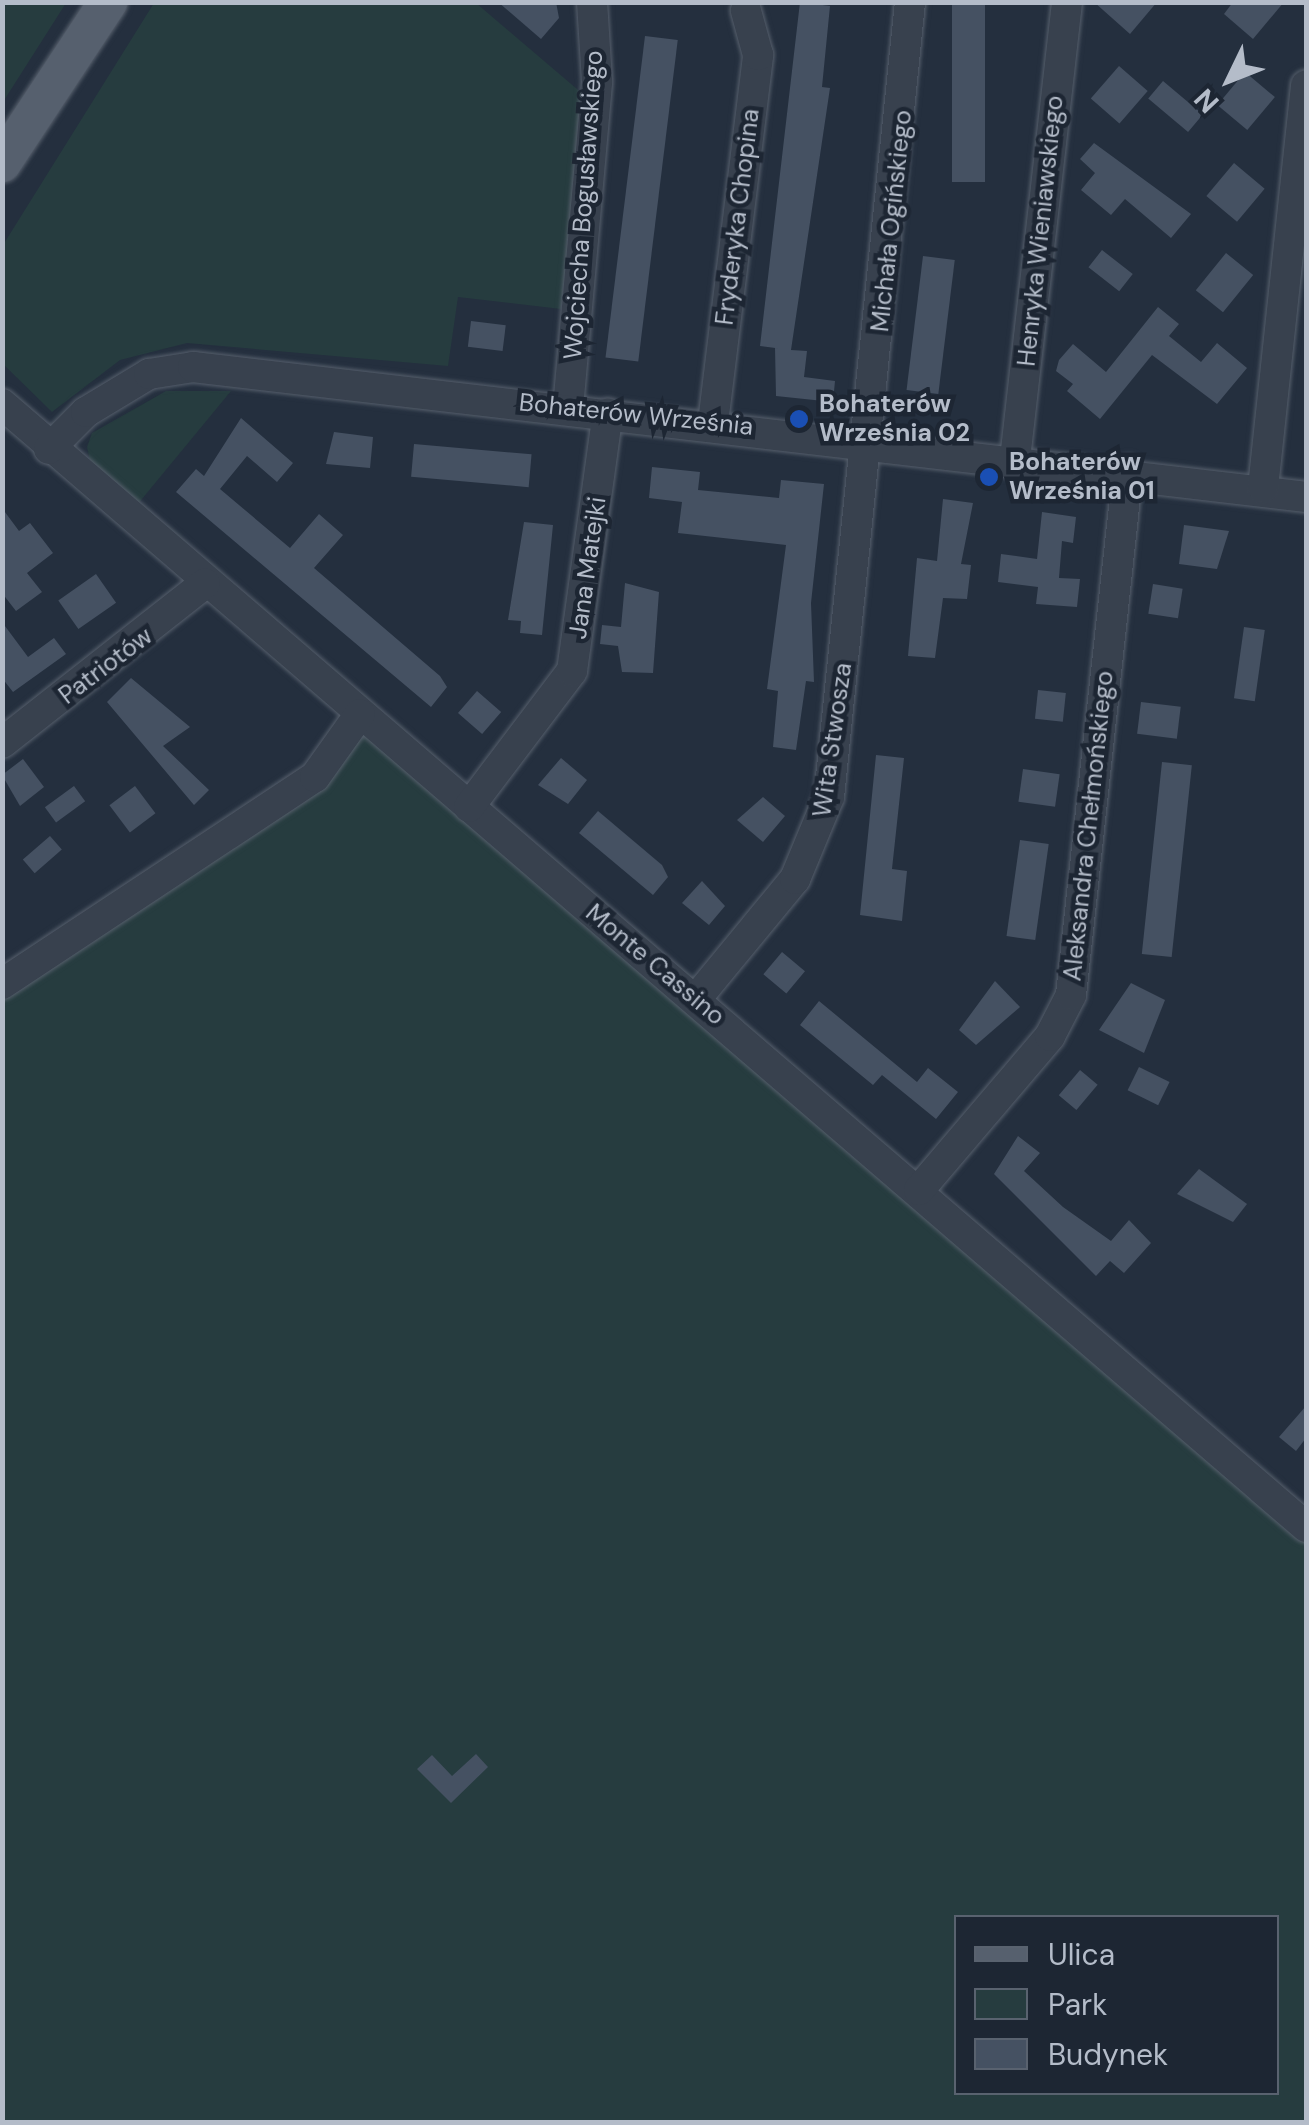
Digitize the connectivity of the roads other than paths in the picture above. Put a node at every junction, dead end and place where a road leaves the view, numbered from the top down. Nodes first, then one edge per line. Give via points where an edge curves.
1 (108, 2) edge
2 (592, 2) edge
3 (910, 2) edge
4 (1067, 2) edge
5 (746, 11) dead end
6 (1306, 85) edge
7 (2, 163) edge
8 (2, 404) edge
9 (568, 408) junction
10 (608, 414) junction
11 (713, 423) junction
12 (869, 440) junction
13 (50, 449) junction
14 (1015, 459) junction
15 (1128, 470) junction
16 (1262, 488) junction
17 (1306, 497) edge
18 (204, 583) junction
19 (360, 714) junction
20 (2, 743) edge
21 (469, 807) junction
22 (2, 984) edge
23 (696, 999) junction
24 (920, 1190) junction
25 (1306, 1527) edge

1 - 7 main road
2 - 9 street, Wojciecha Bogusławskiego via 597,81
3 - 12 street, Michała Ogińskiego
4 - 14 street, Henryka Wieniawskiego
5 - 11 street, Fryderyka Chopina via 758,55
6 - 16 street
8 - 13 street, Monte Cassino
9 - 10 street, Bohaterów Września
9 - 13 street, Bohaterów Września via 193,367 149,374 86,412
10 - 11 street, Bohaterów Września
10 - 21 street, Jana Matejki via 572,671
11 - 12 street, Bohaterów Września
12 - 14 street, Bohaterów Września
12 - 23 street, Wita Stwosza via 818,840
13 - 18 street, Monte Cassino
14 - 15 street, Bohaterów Września
15 - 16 street, Bohaterów Września
15 - 24 street, Aleksandra Chełmońskiego via 1071,995 1050,1036
16 - 17 street, Bohaterów Września
18 - 19 street, Monte Cassino
18 - 20 street, Patriotów
19 - 21 street, Monte Cassino
19 - 22 street via 315,777
21 - 23 street, Monte Cassino
23 - 24 street, Monte Cassino
24 - 25 street, Monte Cassino

